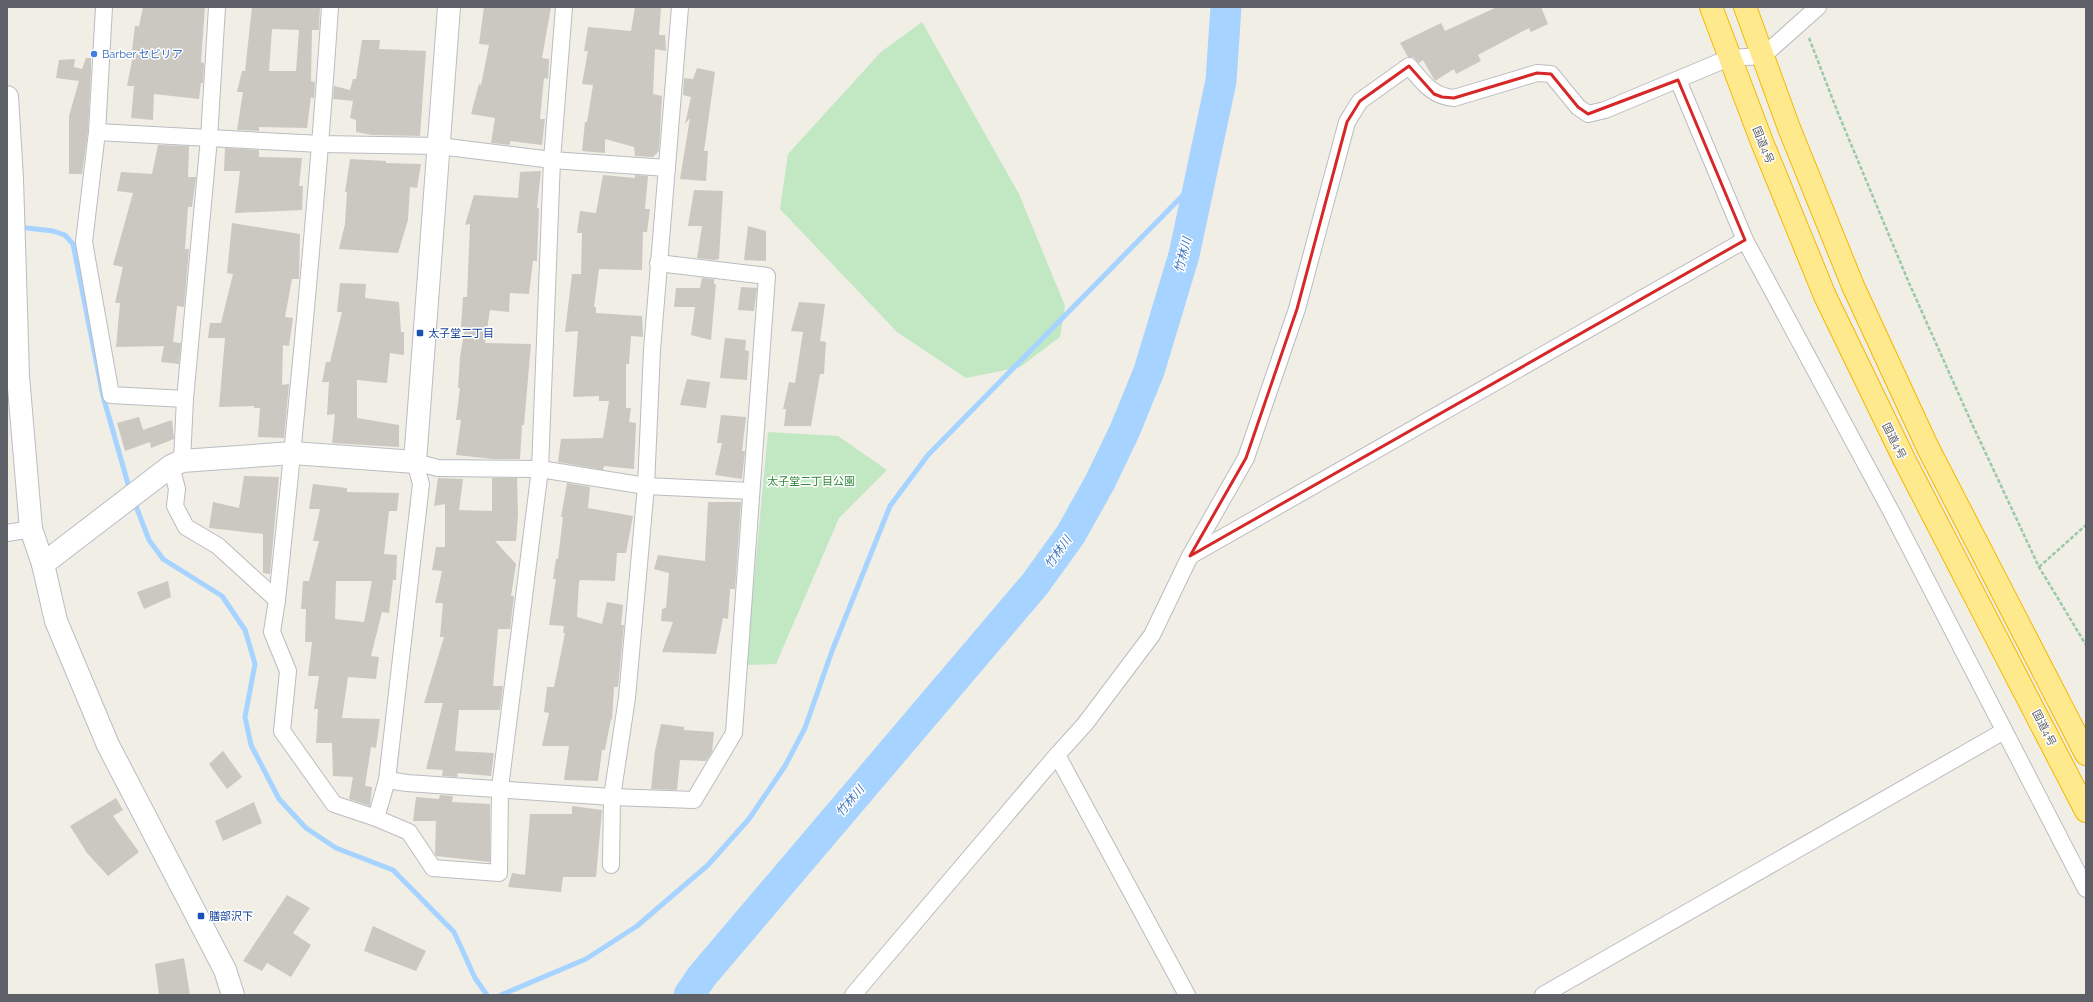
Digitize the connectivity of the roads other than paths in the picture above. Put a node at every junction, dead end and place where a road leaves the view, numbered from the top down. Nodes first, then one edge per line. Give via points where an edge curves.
1 (104, 7) edge
2 (217, 7) edge
3 (330, 7) edge
4 (450, 7) edge
5 (564, 7) edge
6 (680, 7) edge
7 (1711, 7) edge
8 (1745, 7) edge
9 (1818, 7) edge
10 (1763, 56) junction
11 (1729, 58) junction
12 (1678, 80) junction
13 (7, 97) edge
14 (97, 132) junction
15 (209, 138) junction
16 (321, 144) junction
17 (439, 146) junction
18 (552, 160) junction
19 (667, 168) junction
20 (1745, 240) junction
21 (658, 263) junction
22 (185, 399) junction
23 (293, 453) junction
24 (415, 462) junction
25 (177, 464) junction
26 (540, 469) junction
27 (646, 486) junction
28 (751, 491) junction
29 (31, 529) junction
30 (7, 533) edge
31 (1190, 556) junction
32 (44, 564) junction
33 (276, 600) junction
34 (2004, 731) junction
35 (2086, 754) edge
36 (1057, 755) junction
37 (387, 780) junction
38 (500, 788) junction
39 (612, 797) junction
40 (2086, 811) edge
41 (376, 818) junction
42 (611, 865) dead end
43 (2086, 889) edge
44 (233, 995) edge
45 (852, 995) edge
46 (1187, 995) edge
47 (1543, 995) edge

1 - 14 street
2 - 15 street
3 - 16 street
4 - 17 street
5 - 18 street
6 - 19 street
7 - 11 highway, 国道4号
8 - 10 highway
9 - 10 street
10 - 11 street
10 - 35 highway via 1850,279 1897,382 1928,448
11 - 12 street
11 - 40 highway, 国道4号 via 1825,296 1870,394
12 - 20 street
12 - 31 street via 1605,110 1588,114 1578,107 1551,74 1537,73 1454,98 1434,94 1409,66 1360,101 1347,122 1297,309 1246,458
13 - 29 street via 18,376
14 - 15 street
14 - 22 street via 84,242 111,395
15 - 16 street
15 - 22 street
16 - 17 street
16 - 23 street
17 - 18 street
17 - 24 street
18 - 19 street
18 - 26 street
19 - 21 street
20 - 31 street
20 - 34 street via 1892,513
21 - 27 street
21 - 28 street via 767,276
22 - 25 street
23 - 24 street
23 - 25 street
23 - 33 street
24 - 26 street via 438,468
24 - 37 street via 421,484
25 - 32 street
25 - 33 street via 175,506 186,528 218,546
26 - 27 street
26 - 38 street
27 - 28 street
27 - 39 street via 627,698
28 - 39 street via 734,733 694,800
29 - 30 street
29 - 32 street
31 - 36 street via 1152,635 1085,724
32 - 44 street via 56,622 108,745 225,970
33 - 41 street via 272,632 288,671 282,731 334,804
34 - 43 street
34 - 47 street
36 - 45 street
36 - 46 street
37 - 38 street
37 - 41 street
38 - 39 street
38 - 41 street via 499,873 433,868 409,832
39 - 42 street

